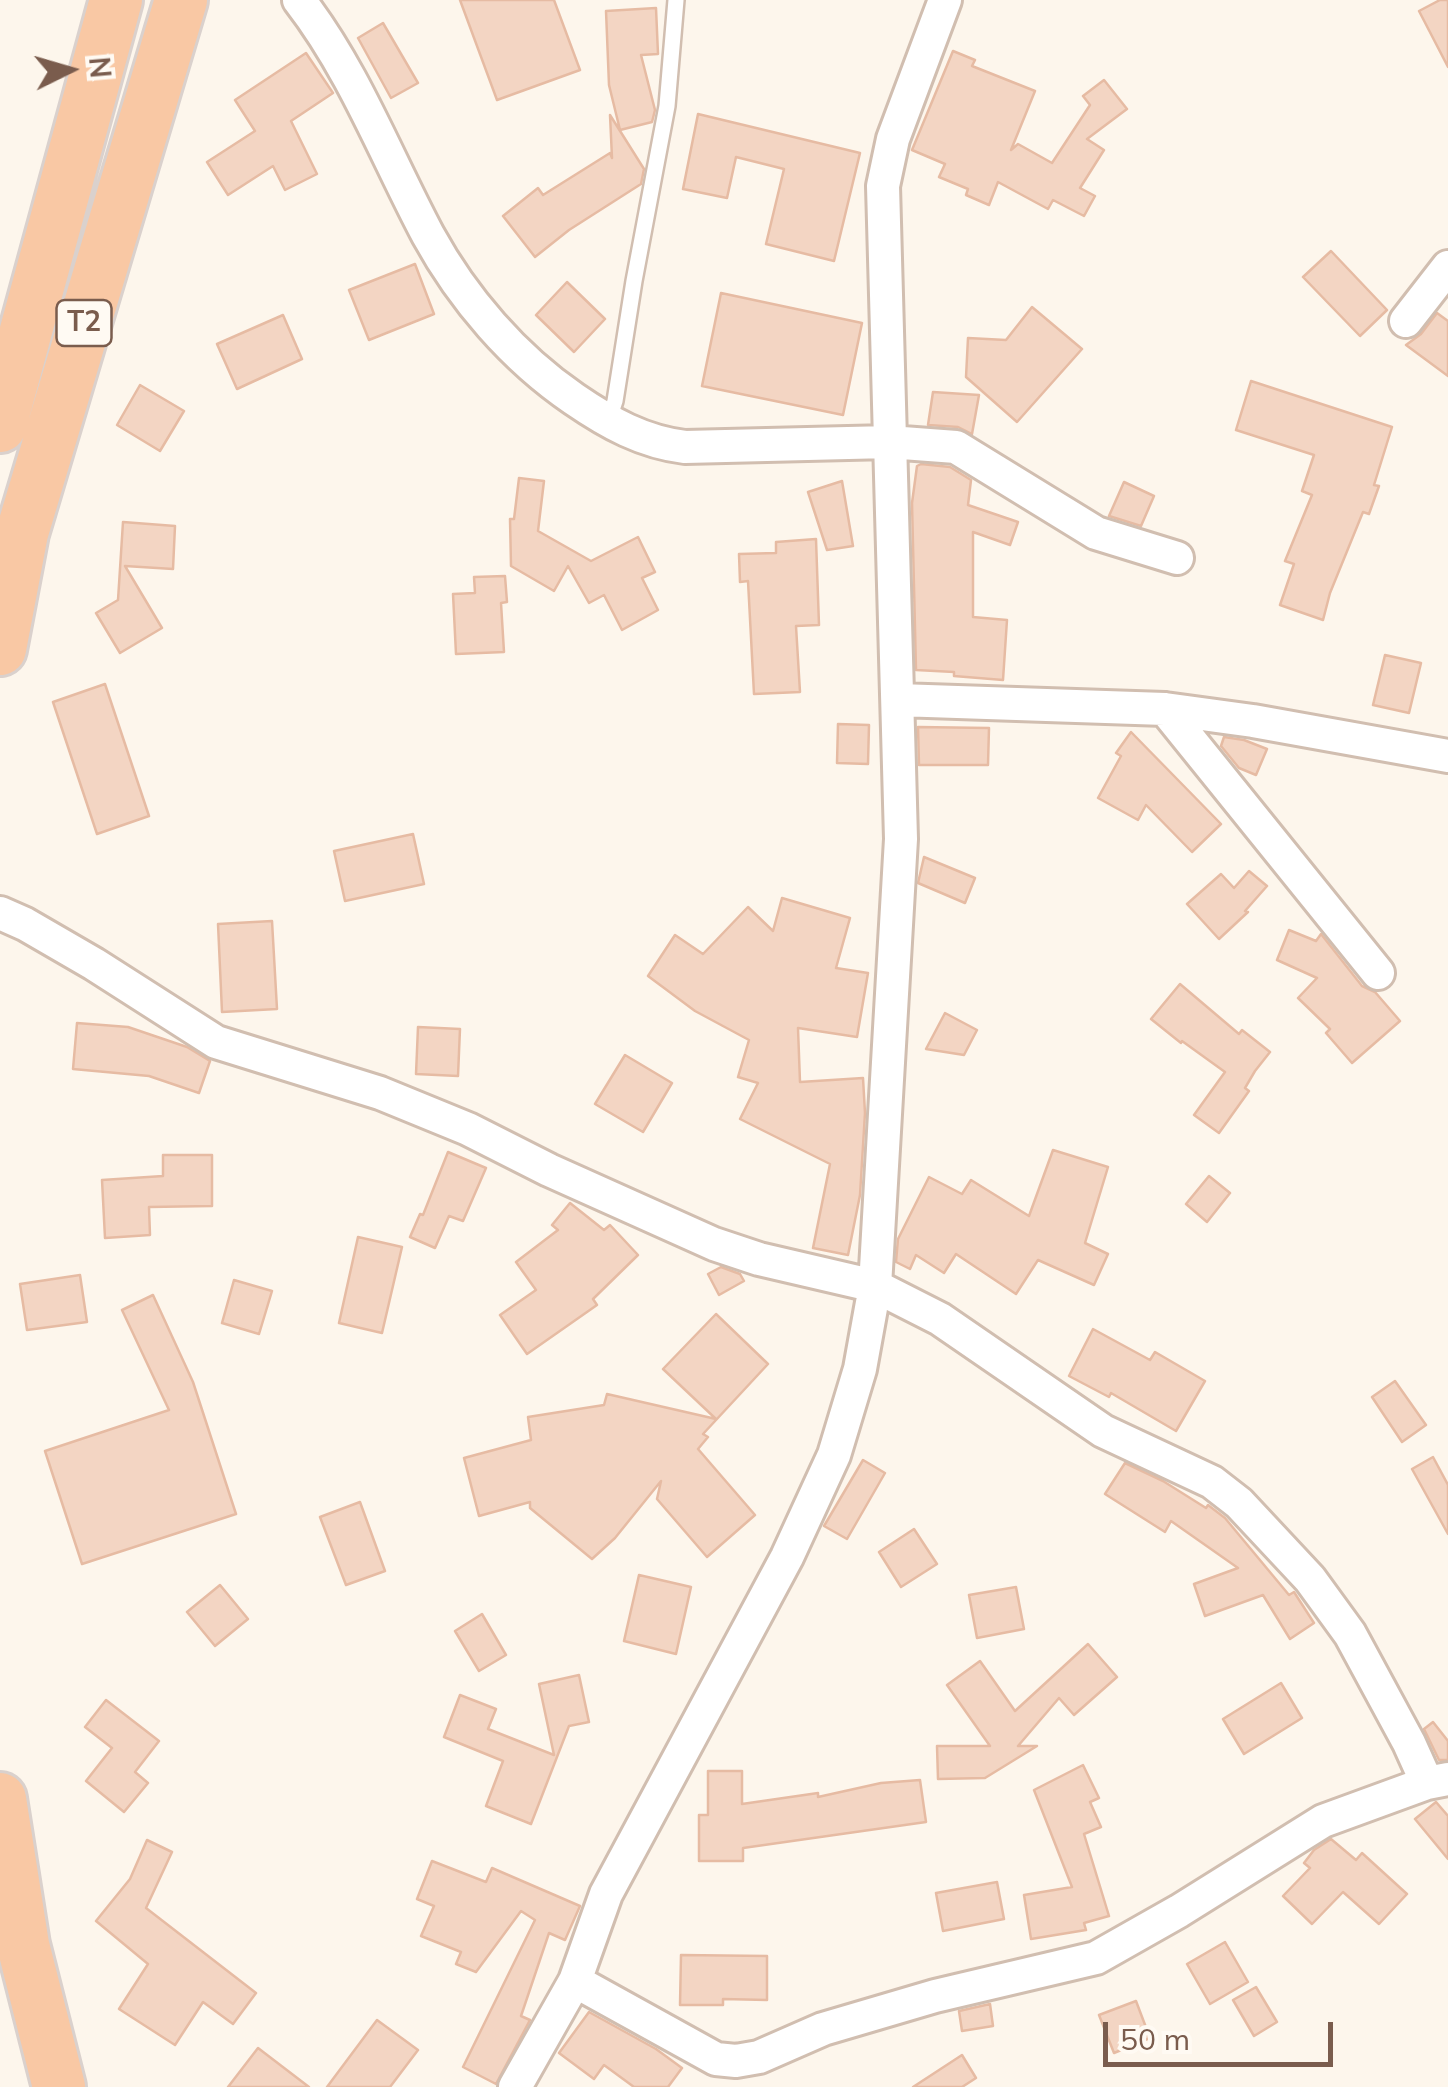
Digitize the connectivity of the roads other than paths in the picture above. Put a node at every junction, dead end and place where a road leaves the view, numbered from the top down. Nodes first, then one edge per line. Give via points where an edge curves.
1 (116, 0) edge
2 (180, 0) edge
3 (299, 0) edge
4 (676, 0) edge
5 (945, 0) edge
6 (1448, 267) edge
7 (1406, 321) dead end
8 (10, 354) edge
9 (608, 422) junction
10 (0, 426) edge
11 (889, 442) junction
12 (1177, 558) dead end
13 (0, 649) edge
14 (898, 700) junction
15 (1165, 708) junction
16 (1448, 756) edge
17 (0, 914) edge
18 (1378, 974) dead end
19 (874, 1286) junction
20 (1438, 1781) edge
21 (0, 1799) edge
22 (575, 1981) junction
23 (59, 2087) edge
24 (515, 2087) edge

1 - 8 highway, T2
2 - 13 highway, T2 via 22,533
3 - 9 street via 370,116 430,238 478,308 520,357
4 - 9 lane via 668,106
5 - 11 street via 893,139 883,186
6 - 7 street
8 - 10 highway, T2
9 - 11 street via 685,447
11 - 12 street via 968,451 1096,533
11 - 14 street
14 - 15 street
14 - 19 street via 901,838
15 - 16 street
15 - 18 street
17 - 19 street via 216,1042 450,1122 714,1244
19 - 20 street via 940,1318 1104,1431 1212,1482 1238,1503 1310,1579 1350,1634
19 - 22 street via 860,1369 834,1455 787,1557 606,1894
20 - 22 street via 1324,1821 1096,1958 824,2028 759,2057 716,2059
21 - 23 highway via 22,1945
22 - 24 street

